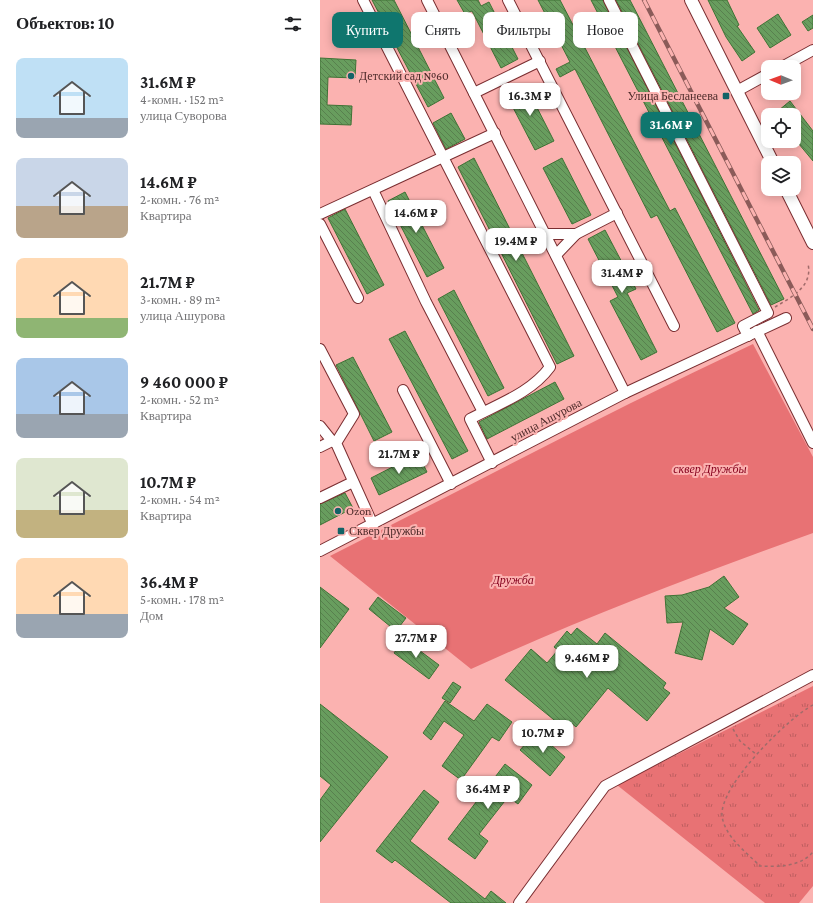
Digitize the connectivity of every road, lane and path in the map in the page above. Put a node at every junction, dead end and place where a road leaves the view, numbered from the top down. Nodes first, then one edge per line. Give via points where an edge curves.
1 (363, 0) edge
2 (427, 0) edge
3 (508, 0) edge
4 (609, 0) edge
5 (691, 0) edge
6 (813, 50) edge
7 (795, 60) edge
8 (540, 61) junction
9 (761, 78) edge
10 (737, 91) junction
11 (474, 93) junction
12 (495, 133) junction
13 (770, 156) edge
14 (444, 157) junction
15 (373, 190) junction
16 (790, 196) edge
17 (617, 213) junction
18 (320, 214) edge
19 (320, 224) edge
20 (545, 234) junction
21 (576, 234) junction
22 (813, 243) edge
23 (556, 255) junction
24 (808, 264) dead end
25 (358, 298) dead end
26 (768, 312) junction
27 (786, 318) dead end
28 (674, 326) dead end
29 (752, 334) junction
30 (320, 349) edge
31 (403, 390) dead end
32 (625, 393) junction
33 (483, 412) junction
34 (320, 426) edge
35 (334, 442) junction
36 (813, 443) edge
37 (320, 447) edge
38 (492, 463) junction
39 (353, 482) junction
40 (451, 484) junction
41 (320, 498) edge
42 (373, 525) junction
43 (320, 551) edge
44 (813, 675) edge
45 (813, 705) edge
46 (728, 720) junction
47 (757, 755) junction
48 (813, 852) edge
49 (519, 903) edge

1 - 14 street
2 - 11 street
3 - 8 street
4 - 26 street
5 - 10 main road
6 - 7 street
8 - 11 street
8 - 17 street
9 - 10 street
10 - 13 main road
11 - 12 street
12 - 14 street
12 - 20 street
14 - 15 street
14 - 33 street via 550,367 533,386
15 - 18 street
15 - 33 street via 426,302
16 - 22 main road
17 - 21 street
17 - 28 street
19 - 25 street
20 - 21 street
20 - 23 street
21 - 23 street
23 - 32 street
24 - 26 path via 812,272 809,282 799,292
26 - 29 street via 743,326
27 - 29 street, улица Ашурова
29 - 32 street, улица Ашурова
29 - 36 street
30 - 35 street via 354,414
31 - 40 street
32 - 38 street, улица Ашурова
33 - 38 street via 470,419
34 - 35 street
35 - 37 street
35 - 39 street
38 - 40 street, улица Ашурова
39 - 41 street
39 - 42 street
40 - 42 street, улица Ашурова
42 - 43 street, улица Ашурова
44 - 46 street
45 - 47 path via 801,712
46 - 47 path via 740,741
46 - 49 street via 605,786
47 - 48 path via 734,782 724,801 722,815 728,832 760,866 780,868 808,858

